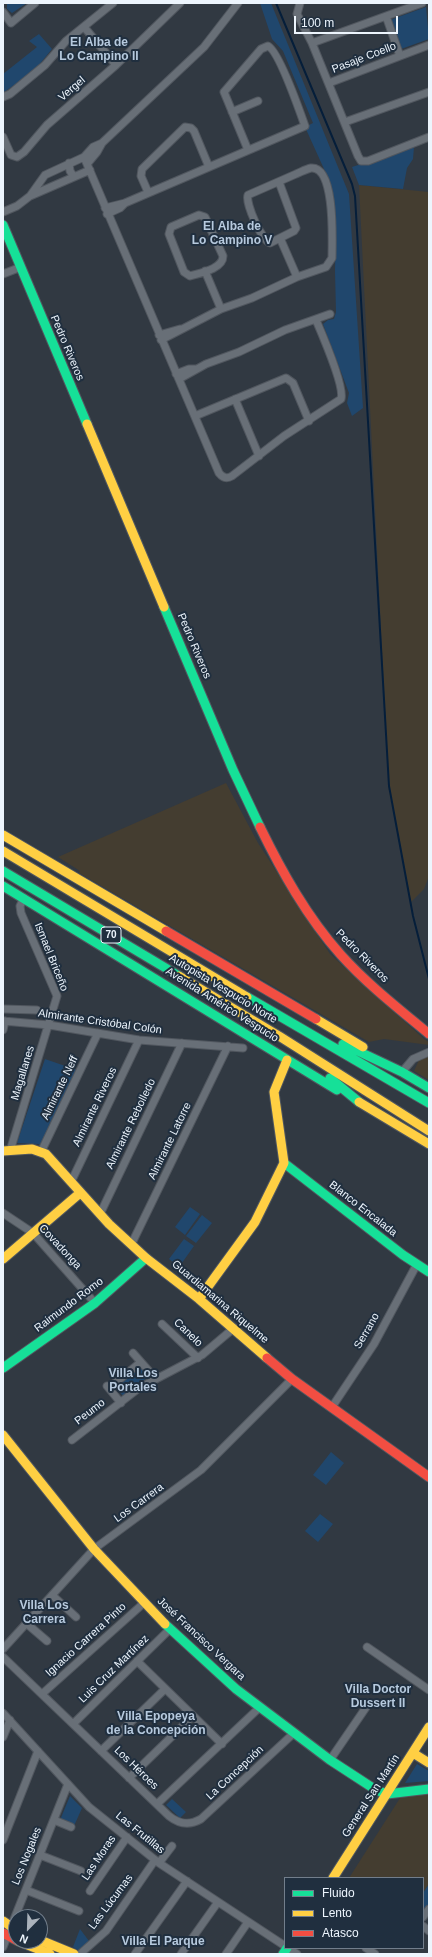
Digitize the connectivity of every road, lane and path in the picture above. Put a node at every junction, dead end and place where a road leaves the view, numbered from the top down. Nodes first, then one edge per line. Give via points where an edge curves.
1 (35, 3) edge
2 (113, 3) edge
3 (180, 3) edge
4 (238, 3) edge
5 (422, 3) edge
6 (299, 4) edge
7 (3, 12) edge
8 (386, 16) junction
9 (84, 27) junction
10 (312, 43) junction
11 (429, 45) edge
12 (400, 56) junction
13 (116, 65) junction
14 (329, 83) junction
15 (429, 92) edge
16 (3, 97) edge
17 (258, 101) dead end
18 (232, 112) junction
19 (345, 122) junction
20 (3, 137) edge
21 (429, 137) edge
22 (248, 150) junction
23 (69, 163) junction
24 (87, 164) junction
25 (209, 167) junction
26 (74, 177) junction
27 (279, 182) junction
28 (148, 192) junction
29 (30, 196) junction
30 (106, 211) junction
31 (3, 212) edge
32 (4, 231) edge
33 (280, 238) junction
34 (21, 267) junction
35 (205, 271) junction
36 (3, 274) edge
37 (297, 277) junction
38 (221, 309) junction
39 (330, 314) dead end
40 (316, 320) junction
41 (160, 338) junction
42 (177, 376) junction
43 (234, 399) junction
44 (195, 416) junction
45 (309, 421) junction
46 (259, 456) junction
47 (3, 835) edge
48 (3, 851) edge
49 (3, 871) edge
50 (3, 886) edge
51 (24, 898) junction
52 (3, 1009) edge
53 (37, 1010) dead end
54 (4, 1021) edge
55 (49, 1025) junction
56 (297, 1027) junction
57 (3, 1030) edge
58 (98, 1033) junction
59 (429, 1034) edge
60 (278, 1036) junction
61 (139, 1040) junction
62 (182, 1043) junction
63 (228, 1046) junction
64 (243, 1048) dead end
65 (429, 1052) edge
66 (287, 1060) junction
67 (402, 1072) junction
68 (429, 1088) edge
69 (359, 1102) junction
70 (429, 1103) edge
71 (429, 1131) edge
72 (429, 1144) edge
73 (6, 1151) edge
74 (42, 1152) junction
75 (284, 1164) junction
76 (71, 1182) junction
77 (80, 1193) junction
78 (3, 1213) edge
79 (100, 1214) junction
80 (33, 1233) junction
81 (131, 1245) junction
82 (146, 1258) junction
83 (3, 1259) edge
84 (417, 1264) junction
85 (429, 1272) edge
86 (199, 1299) junction
87 (95, 1303) junction
88 (162, 1324) dead end
89 (234, 1328) junction
90 (133, 1353) dead end
91 (198, 1358) junction
92 (141, 1362) junction
93 (3, 1368) edge
94 (156, 1379) junction
95 (292, 1379) junction
96 (120, 1402) junction
97 (332, 1407) junction
98 (3, 1435) edge
99 (72, 1440) dead end
100 (429, 1477) edge
101 (94, 1549) junction
102 (52, 1595) junction
103 (145, 1602) junction
104 (76, 1617) dead end
105 (26, 1623) junction
106 (170, 1629) junction
107 (47, 1641) dead end
108 (366, 1647) dead end
109 (3, 1649) edge
110 (3, 1657) edge
111 (137, 1661) junction
112 (165, 1689) junction
113 (429, 1690) edge
114 (42, 1694) junction
115 (369, 1703) dead end
116 (259, 1708) junction
117 (3, 1713) edge
118 (194, 1716) junction
119 (10, 1720) junction
120 (73, 1724) junction
121 (429, 1727) edge
122 (294, 1733) junction
123 (3, 1737) edge
124 (222, 1744) junction
125 (38, 1751) junction
126 (101, 1751) junction
127 (413, 1753) junction
128 (330, 1760) junction
129 (429, 1763) edge
130 (129, 1778) junction
131 (68, 1784) junction
132 (429, 1789) edge
133 (387, 1794) junction
134 (157, 1804) junction
135 (54, 1820) junction
136 (187, 1824) joint
137 (71, 1827) dead end
138 (127, 1837) junction
139 (3, 1840) edge
140 (172, 1846) dead end
141 (40, 1855) junction
142 (157, 1862) junction
143 (81, 1871) dead end
144 (333, 1877) edge
145 (186, 1881) junction
146 (26, 1890) junction
147 (90, 1891) dead end
148 (218, 1902) junction
149 (20, 1909) edge
150 (79, 1911) dead end
151 (248, 1922) junction
152 (48, 1943) edge
153 (284, 1945) edge
154 (40, 1949) edge
155 (50, 1954) edge
156 (74, 1954) edge
157 (80, 1954) edge
158 (135, 1954) edge
159 (181, 1954) edge
160 (226, 1954) edge

1 - 7 street via 11,23
2 - 9 street
3 - 13 street, Vergel
4 - 24 street via 204,46 102,143 93,147
5 - 8 street
6 - 10 street via 297,14
8 - 10 street
8 - 12 street
9 - 13 street
9 - 16 street via 66,41 45,65
10 - 14 street
11 - 12 street, Pasaje Coello
12 - 14 street, Pasaje Coello
13 - 20 street, Vergel via 47,125 24,152 14,157 11,155
14 - 19 street
15 - 19 street
17 - 18 street
18 - 22 street
18 - 22 street via 225,90 263,47 270,47 290,86 305,126
19 - 21 street via 361,161 368,161
22 - 25 street
23 - 24 street
23 - 26 street
23 - 29 street via 45,175
24 - 26 street
24 - 30 street
25 - 28 street
25 - 28 street via 194,132 191,128 185,127 142,169
26 - 29 street
27 - 33 street via 296,228
27 - 33 street via 248,196 247,202 264,240 270,243
27 - 37 street via 310,168 316,169 324,179 331,202 331,261 326,267
28 - 30 street via 120,208
29 - 31 street
30 - 41 street
32 - 34 main road, Pedro Riveros
33 - 37 street
34 - 36 street
34 - 59 main road, Pedro Riveros via 233,770 276,859 321,931 341,956
35 - 35 street via 221,263 223,256 205,217 198,215 171,227 169,234 184,272 190,276
35 - 38 street
37 - 38 street
38 - 41 street
39 - 40 street
40 - 42 street via 285,330 239,352 189,369
40 - 45 street via 342,394 339,401
41 - 42 street
42 - 44 street
43 - 44 street
43 - 45 street via 282,379 288,379 293,383
43 - 46 street
44 - 46 street via 222,477 232,476
45 - 46 street via 284,436
47 - 67 main road
48 - 56 main road, Autopista Vespucio Norte / 70
49 - 60 main road, Autopista Vespucio Norte / 70
50 - 51 main road, Avenida Américo Vespucio
51 - 55 street, Ismael Briceño via 20,906 21,913 57,996
51 - 66 main road, Avenida Américo Vespucio
52 - 53 street
54 - 55 street, Almirante Cristóbal Colón
54 - 57 street
55 - 58 street, Almirante Cristóbal Colón
55 - 73 street, Magallanes
56 - 67 main road via 332,1039
56 - 70 main road, Autopista Vespucio Norte / 70
58 - 61 street, Almirante Cristóbal Colón
58 - 74 street, Almirante Neff
60 - 69 main road
60 - 71 main road, Autopista Vespucio Norte / 70
61 - 62 street, Almirante Cristóbal Colón
61 - 76 street, Almirante Riveros
62 - 63 street, Almirante Cristóbal Colón
62 - 79 street, Almirante Rebolledo
63 - 64 street, Almirante Cristóbal Colón
63 - 81 street, Almirante Latorre
65 - 67 street via 414,1059
66 - 69 main road, Avenida Américo Vespucio
66 - 75 main road via 274,1092
67 - 68 main road
69 - 72 main road, Avenida Américo Vespucio
73 - 74 main road via 32,1149
74 - 76 main road, Guardiamarina Riquelme
75 - 84 main road, Blanco Encalada
75 - 86 main road via 255,1222
76 - 77 main road, Guardiamarina Riquelme
77 - 79 main road, Guardiamarina Riquelme
77 - 80 main road
78 - 80 street, Covadonga
79 - 81 main road, Guardiamarina Riquelme
80 - 83 main road
80 - 87 street, Covadonga
81 - 82 main road, Guardiamarina Riquelme
82 - 86 main road, Guardiamarina Riquelme
82 - 87 main road, Raimundo Romo
84 - 85 main road, Blanco Encalada
84 - 97 street, Serrano via 374,1344
86 - 89 main road, Guardiamarina Riquelme
87 - 93 main road, Raimundo Romo
88 - 91 street, Canelo
89 - 91 street, Peumo
89 - 95 main road, Guardiamarina Riquelme
90 - 92 street
91 - 94 street, Peumo
92 - 94 street
92 - 96 street via 108,1387
94 - 96 street, Peumo
95 - 97 main road, Guardiamarina Riquelme
95 - 101 street, Los Carrera via 201,1470
96 - 99 street, Peumo
97 - 100 main road, Guardiamarina Riquelme
98 - 101 main road, José Francisco Vergara
101 - 102 street, Los Carrera
101 - 103 main road, José Francisco Vergara
102 - 104 street
102 - 105 street, Los Carrera
103 - 106 main road, José Francisco Vergara
103 - 114 street, Ignacio Carrera Pinto
105 - 107 street
105 - 109 street, Los Carrera
106 - 111 street, Luis Cruz Martínez
106 - 116 main road, José Francisco Vergara
108 - 113 street
110 - 114 street, Los Héroes
111 - 112 street
111 - 120 street, Luis Cruz Martínez
112 - 118 street
112 - 126 street
114 - 120 street, Los Héroes
115 - 128 street
116 - 122 main road, José Francisco Vergara
116 - 124 street
117 - 119 street, Las Frutillas
118 - 124 street
118 - 130 street
119 - 123 street
119 - 125 street, Las Frutillas
120 - 126 street, Los Héroes
121 - 127 main road, General San Martín
122 - 128 main road, José Francisco Vergara
122 - 136 street, La Concepción via 201,1820
124 - 134 street
125 - 131 street, Las Frutillas
125 - 139 street
126 - 130 street, Los Héroes
127 - 129 main road
127 - 133 main road, General San Martín
128 - 133 main road, José Francisco Vergara via 376,1790
130 - 134 street, Los Héroes
131 - 135 street, Los Nogales
131 - 138 street, Las Frutillas via 89,1807
132 - 133 main road
133 - 144 main road, General San Martín
134 - 136 street, Los Héroes via 173,1819
135 - 137 street
135 - 141 street, Los Nogales
138 - 142 street, Las Frutillas
138 - 147 street, Las Moras
140 - 142 street, Las Lúcumas
141 - 143 street
141 - 146 street, Los Nogales
142 - 145 street, Las Frutillas
142 - 157 street, Las Lúcumas via 106,1931
145 - 148 street, Las Frutillas
145 - 158 street
146 - 149 street, Los Nogales
146 - 150 street
148 - 151 street, Las Frutillas
148 - 159 street
151 - 153 street, Las Frutillas
151 - 160 street
152 - 156 main road
154 - 155 main road

